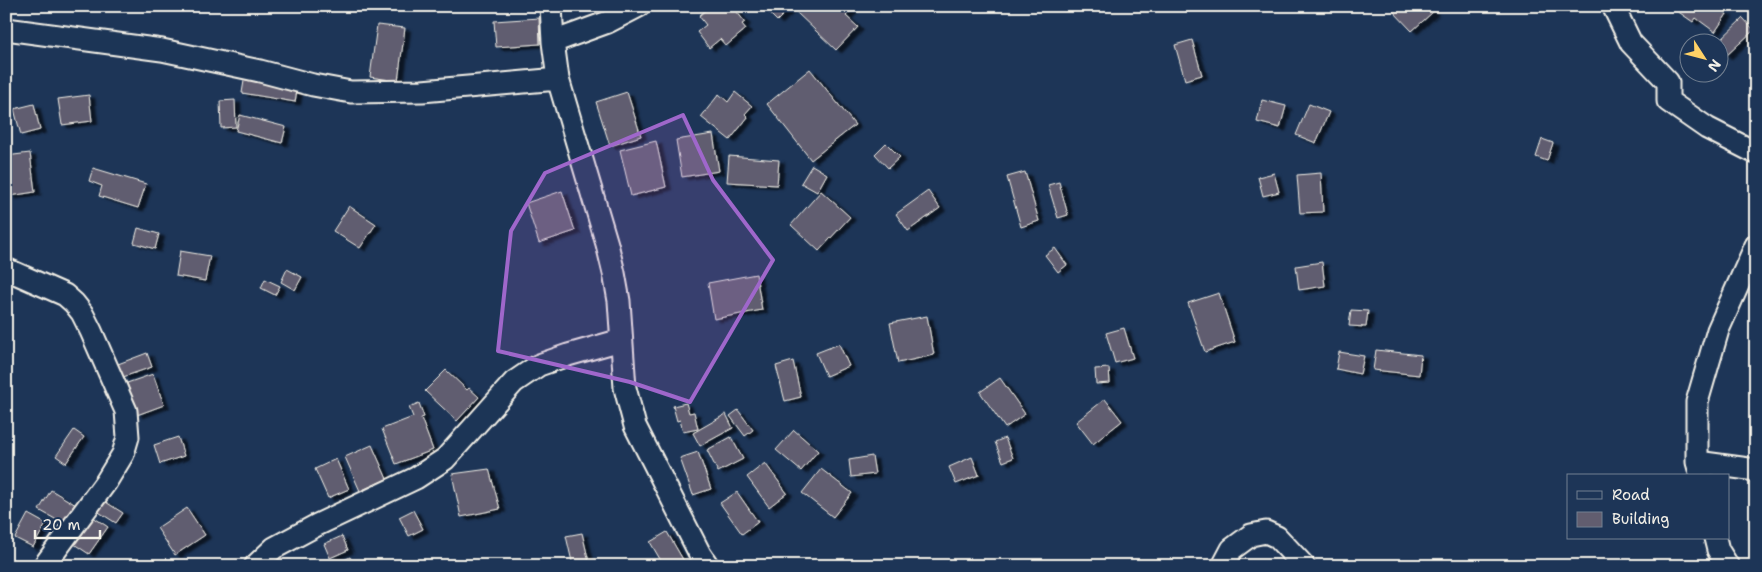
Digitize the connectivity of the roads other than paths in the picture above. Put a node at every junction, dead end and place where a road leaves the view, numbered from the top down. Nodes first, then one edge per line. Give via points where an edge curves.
1 (551, 6) edge
2 (639, 6) edge
3 (1613, 6) edge
4 (6, 29) edge
5 (553, 42) junction
6 (558, 80) junction
7 (1756, 153) edge
8 (1756, 245) edge
9 (6, 269) edge
10 (621, 340) junction
11 (1699, 469) edge
12 (1756, 470) edge
13 (1716, 540) edge
14 (44, 566) edge
15 (255, 566) edge
16 (708, 566) edge
17 (1223, 566) edge
18 (1304, 566) edge
19 (1728, 566) edge

1 - 5 street
2 - 5 street via 608,22
3 - 7 street via 1631,43 1668,82 1668,101 1707,128
4 - 6 street via 162,50 351,92 422,91
5 - 6 street
6 - 10 street via 613,266
8 - 11 street via 1718,330 1698,402
9 - 14 street via 65,295 74,303 91,331 126,412 128,437 123,454
10 - 15 street via 539,365 514,382 445,459 416,478 274,548
10 - 16 street via 625,388 635,426
11 - 12 street
13 - 19 street
17 - 18 street via 1232,548 1251,534 1266,532 1277,536

